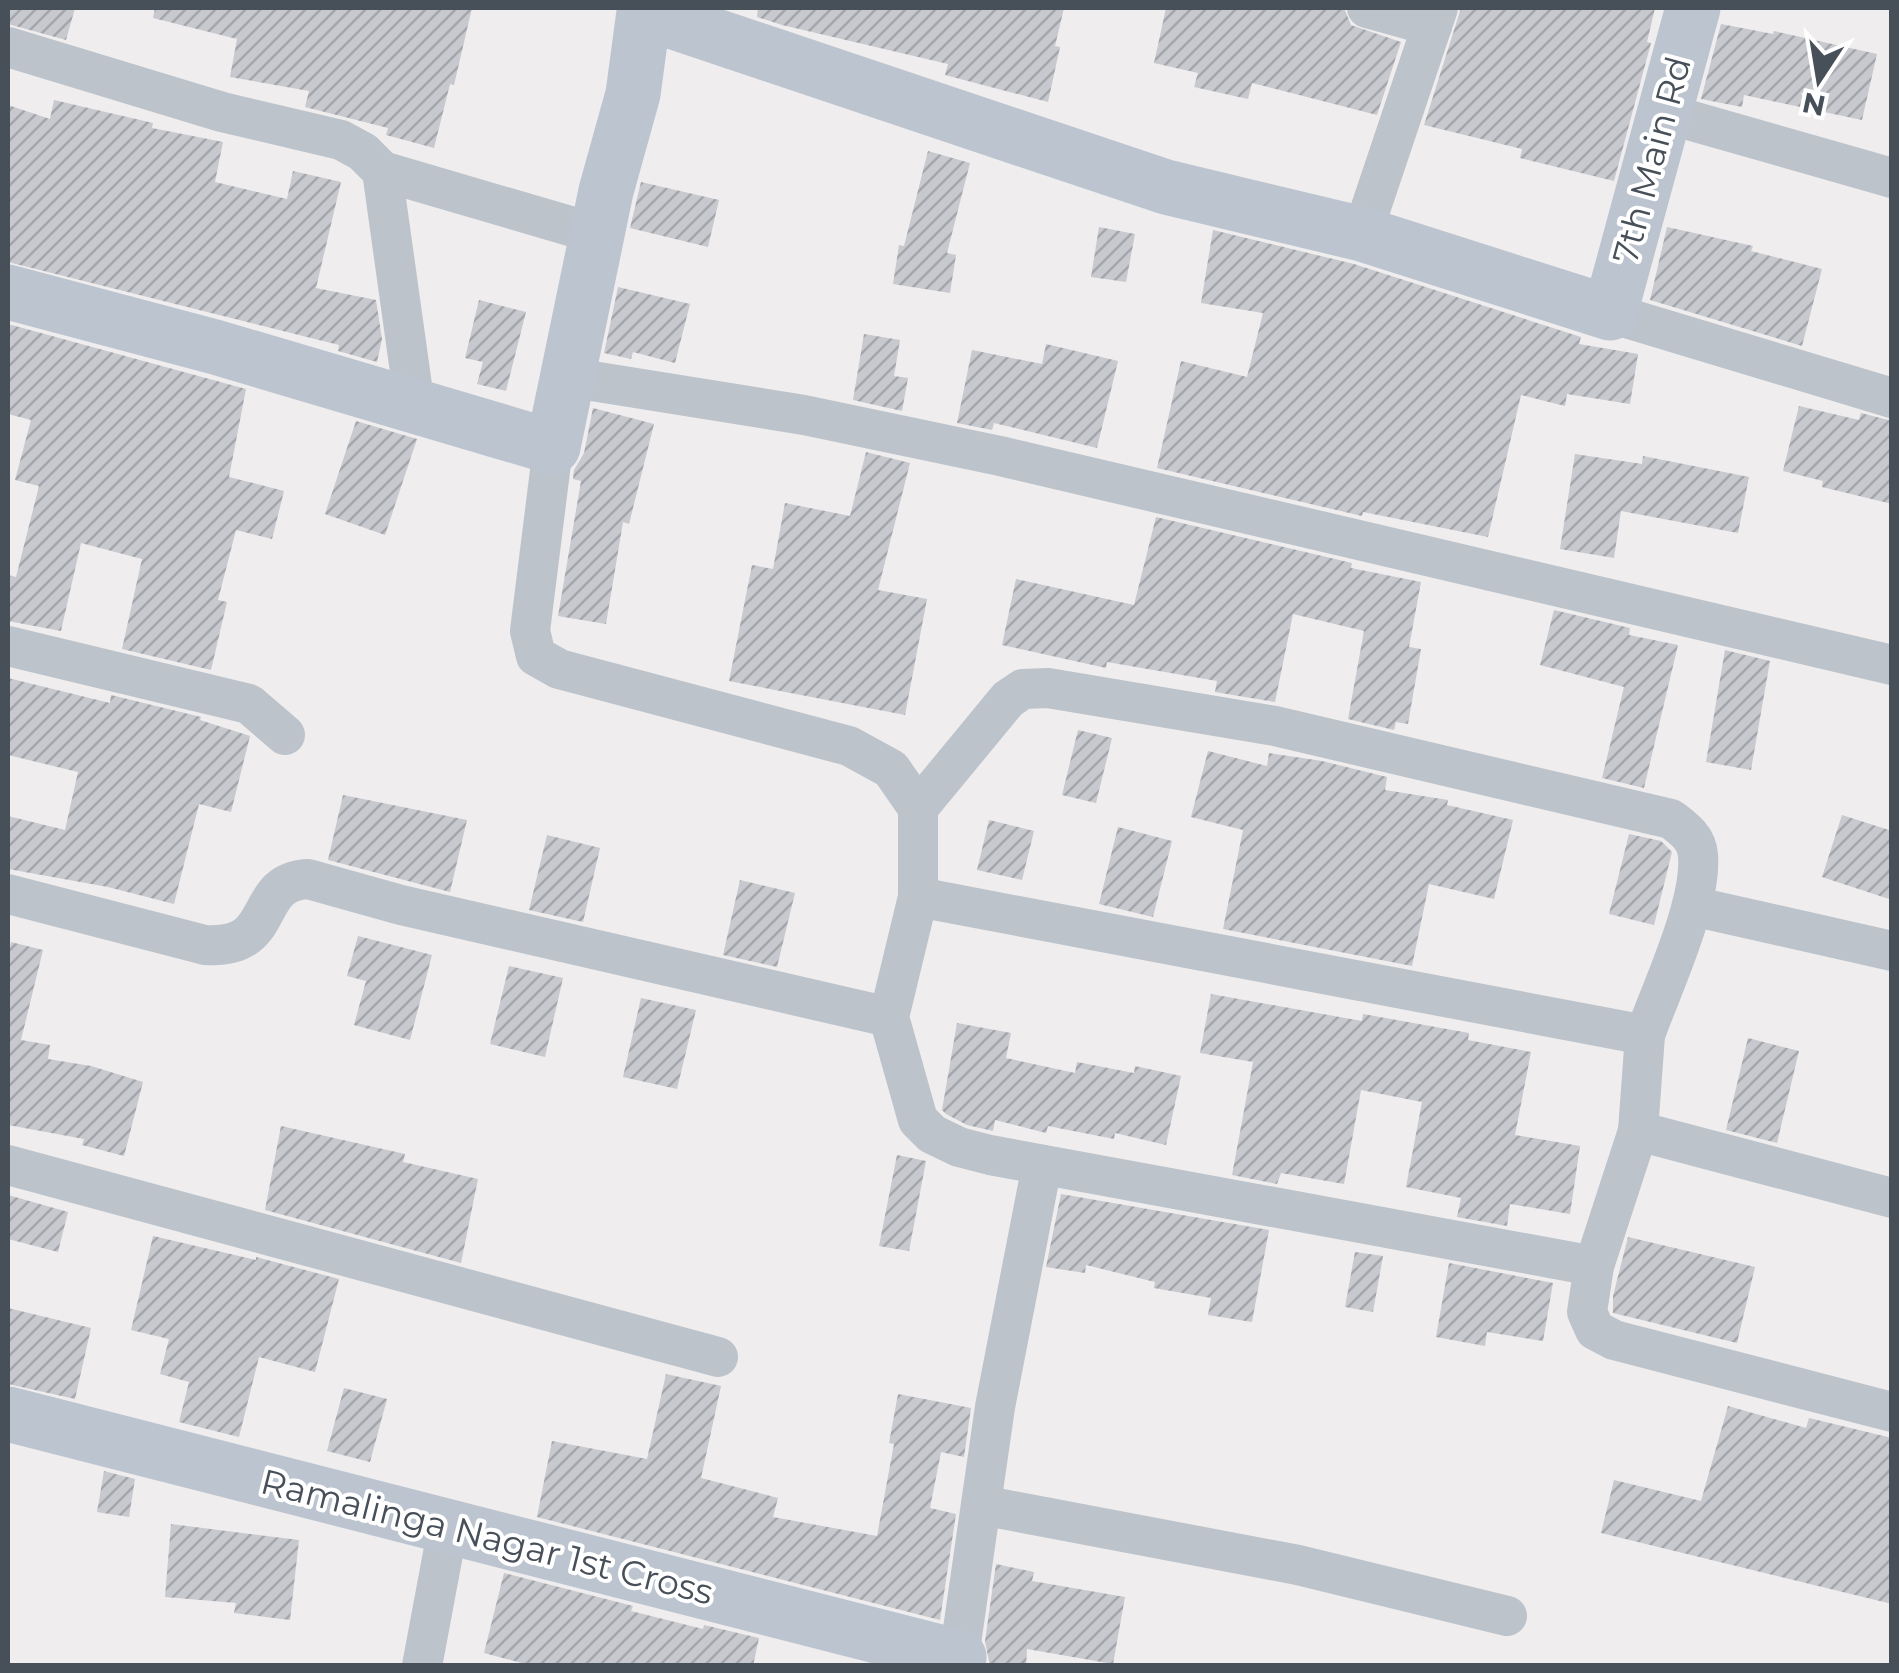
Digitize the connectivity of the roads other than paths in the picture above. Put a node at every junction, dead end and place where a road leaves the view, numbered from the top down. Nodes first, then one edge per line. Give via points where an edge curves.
1 (1367, 8) edge
2 (1693, 8) edge
3 (641, 9) edge
4 (1435, 17) edge
5 (8, 47) edge
6 (1664, 112) junction
7 (382, 171) junction
8 (1892, 178) edge
9 (597, 234) junction
10 (1362, 234) junction
11 (8, 292) edge
12 (1610, 314) junction
13 (568, 377) junction
14 (1892, 398) edge
15 (414, 407) junction
16 (553, 447) junction
17 (8, 646) edge
18 (1892, 666) edge
19 (285, 735) dead end
20 (918, 808) junction
21 (8, 894) edge
22 (918, 897) junction
23 (1692, 906) junction
24 (1892, 951) edge
25 (889, 1017) junction
26 (1644, 1034) junction
27 (1638, 1131) junction
28 (1042, 1164) junction
29 (8, 1165) edge
30 (1892, 1198) edge
31 (1594, 1266) junction
32 (718, 1357) dead end
33 (1892, 1412) edge
34 (8, 1414) edge
35 (981, 1505) junction
36 (448, 1527) junction
37 (1507, 1616) dead end
38 (959, 1661) edge
39 (422, 1666) edge

1 - 4 street
2 - 6 street, 7th Main Rd
3 - 9 street via 632,94
3 - 10 street via 1166,187
4 - 10 street
5 - 7 street via 222,112 341,140
6 - 8 street
6 - 12 street, 7th Main Rd
7 - 9 street
7 - 15 street
9 - 13 street
10 - 12 street
11 - 15 street
12 - 14 street
13 - 16 street
13 - 18 street via 1000,456
15 - 16 street
16 - 20 street via 530,631 536,656 559,669 849,746 890,769
17 - 19 street via 248,704
20 - 22 street
20 - 23 street via 1008,700 1023,690 1048,688 1275,726 1672,818 1692,836 1698,855
21 - 25 street via 225,946 252,932 281,886 308,880
22 - 25 street
22 - 26 street
23 - 24 street
23 - 26 street
25 - 28 street via 918,1120 932,1134 959,1147
26 - 27 street
27 - 30 street
27 - 31 street
28 - 31 street
28 - 35 street
29 - 32 street
31 - 33 street via 1587,1312 1595,1330 1614,1340
34 - 36 street, Ramalinga Nagar 1st Cross
35 - 37 street via 1298,1565
35 - 38 street
36 - 38 street, Ramalinga Nagar 1st Cross
36 - 39 street

